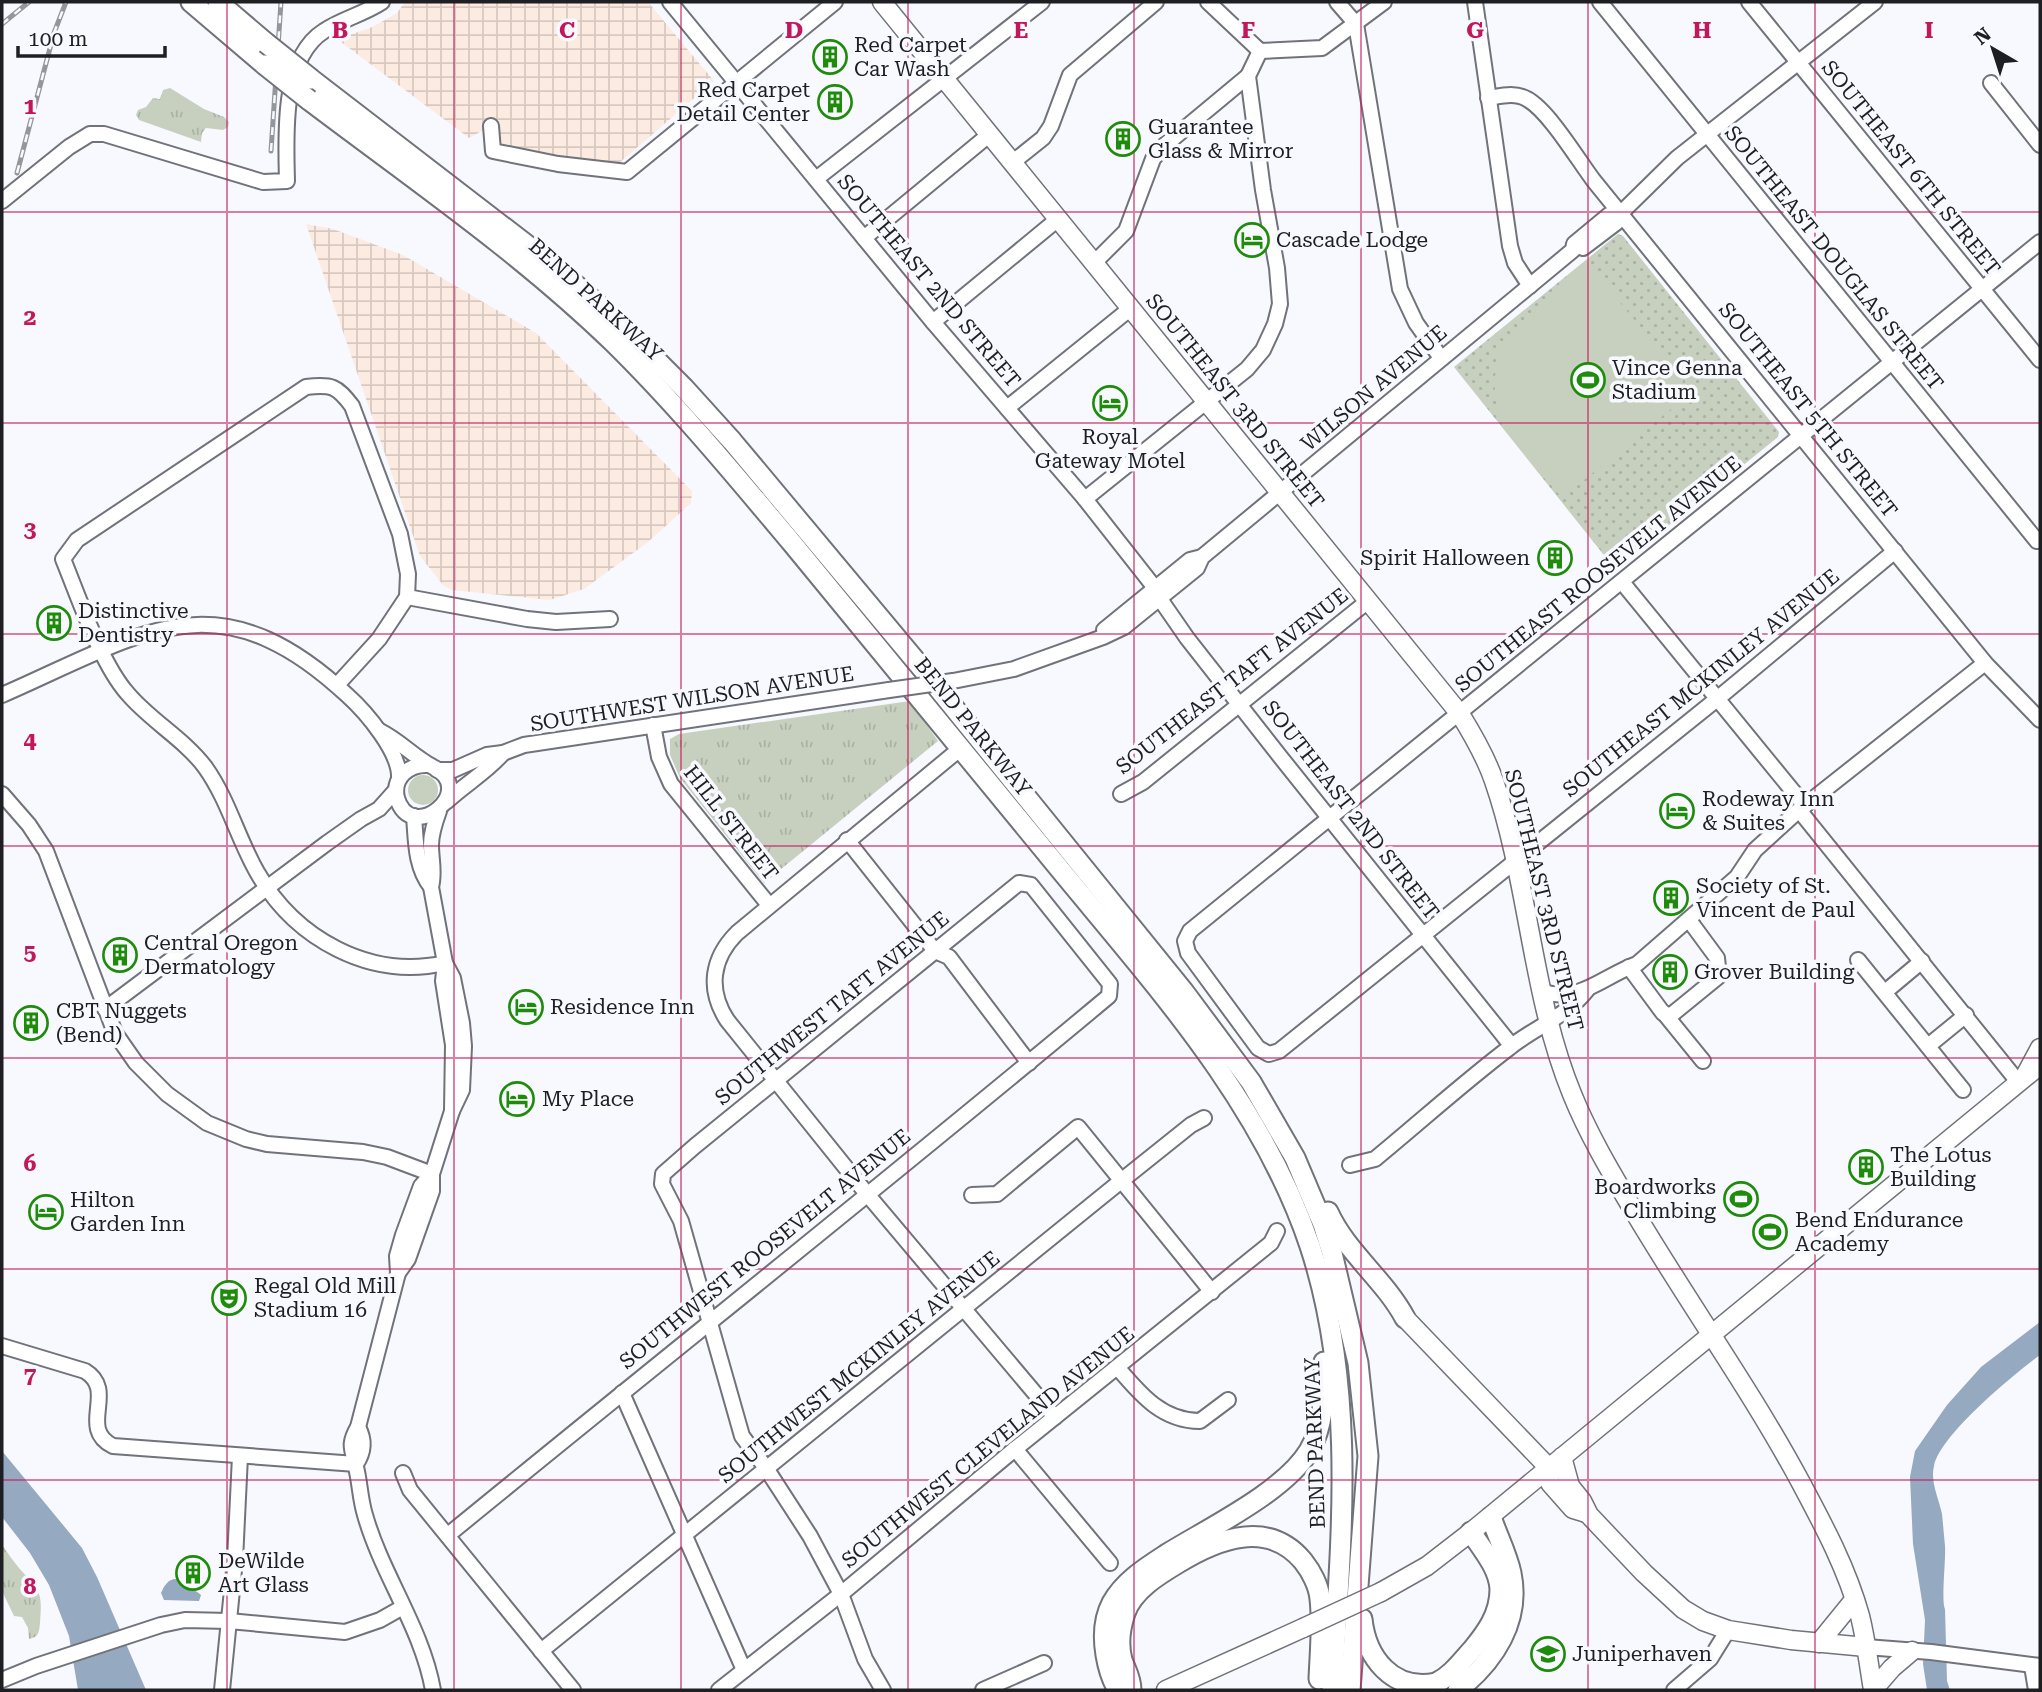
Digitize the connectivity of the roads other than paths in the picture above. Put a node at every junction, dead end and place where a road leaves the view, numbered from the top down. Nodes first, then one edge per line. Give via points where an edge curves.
1 (191, 2) edge
2 (218, 2) edge
3 (382, 2) edge
4 (670, 2) edge
5 (835, 2) edge
6 (882, 2) edge
7 (1042, 2) edge
8 (1156, 2) edge
9 (1208, 2) edge
10 (1337, 2) edge
11 (1384, 2) edge
12 (1475, 2) edge
13 (1600, 2) edge
14 (1749, 2) edge
15 (1875, 2) edge
16 (1356, 24) junction
17 (1260, 51) junction
18 (1798, 63) junction
19 (1248, 76) junction
20 (944, 78) junction
21 (735, 82) junction
22 (1991, 83) dead end
23 (1488, 98) junction
24 (491, 126) dead end
25 (990, 134) junction
26 (1707, 135) junction
27 (2040, 145) edge
28 (1013, 162) junction
29 (816, 179) junction
30 (2, 201) edge
31 (1620, 213) junction
32 (1058, 219) junction
33 (864, 238) junction
34 (2040, 242) edge
35 (1094, 263) junction
36 (1530, 286) junction
37 (1982, 288) junction
38 (1131, 308) junction
39 (933, 322) junction
40 (1441, 358) junction
41 (2040, 360) edge
42 (1892, 362) junction
43 (1206, 401) junction
44 (1007, 408) junction
45 (1802, 437) junction
46 (1281, 493) junction
47 (1085, 499) junction
48 (2037, 541) dead end
49 (1895, 551) junction
50 (1622, 582) junction
51 (1157, 594) junction
52 (407, 597) junction
53 (1368, 601) junction
54 (610, 619) dead end
55 (102, 649) junction
56 (1985, 663) junction
57 (337, 685) junction
58 (889, 690) joint
59 (2, 695) edge
60 (1717, 699) junction
61 (1241, 705) junction
62 (1460, 713) junction
63 (2039, 715) edge
64 (653, 725) junction
65 (380, 731) junction
66 (961, 748) junction
67 (503, 753) junction
68 (433, 767) junction
69 (398, 785) junction
70 (2, 794) edge
71 (1121, 794) dead end
72 (442, 808) junction
73 (1802, 808) junction
74 (409, 813) junction
75 (1330, 819) junction
76 (353, 827) junction
77 (847, 840) junction
78 (1515, 862) junction
79 (267, 887) junction
80 (431, 887) junction
81 (769, 905) junction
82 (1689, 920) junction
83 (1424, 937) junction
84 (935, 951) junction
85 (1858, 960) dead end
86 (1922, 961) junction
87 (445, 963) junction
88 (1629, 967) junction
89 (1587, 990) junction
90 (1543, 992) junction
91 (1885, 992) junction
92 (1109, 996) joint
93 (105, 1009) junction
94 (1664, 1013) junction
95 (1966, 1016) junction
96 (1550, 1023) junction
97 (1511, 1045) junction
98 (1928, 1046) junction
99 (2040, 1048) edge
100 (1269, 1054) joint
101 (1703, 1061) dead end
102 (1029, 1063) junction
103 (2040, 1065) edge
104 (777, 1080) junction
105 (2022, 1080) junction
106 (1963, 1090) dead end
107 (1204, 1118) dead end
108 (1295, 1158) junction
109 (1350, 1165) dead end
110 (432, 1174) junction
111 (1121, 1181) junction
112 (867, 1194) junction
113 (972, 1195) dead end
114 (1277, 1231) dead end
115 (1318, 1270) junction
116 (1212, 1292) junction
117 (963, 1309) junction
118 (1405, 1318) joint
119 (709, 1323) junction
120 (1712, 1335) junction
121 (2, 1346) edge
122 (1117, 1367) junction
123 (622, 1394) junction
124 (1228, 1400) dead end
125 (1055, 1417) junction
126 (1015, 1449) junction
127 (240, 1456) junction
128 (1555, 1462) junction
129 (356, 1464) junction
130 (766, 1468) junction
131 (403, 1473) dead end
132 (1491, 1517) junction
133 (1471, 1532) junction
134 (448, 1535) junction
135 (685, 1536) junction
136 (1110, 1563) dead end
137 (1357, 1577) junction
138 (841, 1594) junction
139 (1854, 1600) junction
140 (403, 1607) junction
141 (229, 1621) junction
142 (1728, 1630) junction
143 (1819, 1643) junction
144 (1866, 1647) junction
145 (541, 1651) junction
146 (1914, 1651) junction
147 (1044, 1663) dead end
148 (2036, 1666) edge
149 (744, 1670) junction
150 (2, 1680) edge
151 (222, 1690) edge
152 (432, 1690) edge
153 (573, 1690) edge
154 (719, 1690) edge
155 (883, 1690) edge
156 (983, 1690) edge
157 (1118, 1690) edge
158 (1131, 1690) edge
159 (1166, 1690) edge
160 (1318, 1690) edge
161 (1332, 1690) edge
162 (1350, 1690) edge
163 (1458, 1690) edge
164 (1674, 1690) edge
165 (1873, 1690) edge
166 (2036, 1690) edge

1 - 66 highway, BEND PARKWAY, bridge via 309,100 506,249 613,342 723,461
2 - 108 highway, BEND PARKWAY, bridge via 561,272 640,343 708,414 1195,1005 1251,1082
3 - 30 street via 322,32 301,56 286,112 287,181 263,182 104,134 90,134
4 - 21 street, SOUTHEAST 2ND STREET
5 - 21 street
6 - 20 main road, SOUTHEAST 3RD STREET
7 - 20 street
8 - 28 street via 1070,75 1051,126
9 - 17 street
10 - 16 street
11 - 16 street
12 - 23 street
13 - 26 street, SOUTHEAST DOUGLAS STREET
14 - 18 street, SOUTHEAST 6TH STREET
15 - 18 street, WILSON AVENUE
16 - 17 street via 1322,48
16 - 40 street via 1400,289 1416,323
17 - 19 street
18 - 26 street, WILSON AVENUE
18 - 37 street, SOUTHEAST 6TH STREET
19 - 35 street via 1153,159 1125,231
19 - 43 street via 1280,304 1263,350
20 - 25 main road, SOUTHEAST 3RD STREET
20 - 29 street
21 - 24 street via 628,172 494,151
21 - 29 street, SOUTHEAST 2ND STREET
22 - 27 street
23 - 31 street, SOUTHEAST 5TH STREET via 1526,98 1547,118
23 - 36 street via 1510,246
25 - 28 main road, SOUTHEAST 3RD STREET
25 - 33 street
26 - 31 street, WILSON AVENUE
26 - 42 street, SOUTHEAST DOUGLAS STREET
28 - 32 main road, SOUTHEAST 3RD STREET
29 - 33 street, SOUTHEAST 2ND STREET
31 - 36 street, WILSON AVENUE via 1609,215
31 - 45 street, SOUTHEAST 5TH STREET
32 - 35 main road, SOUTHEAST 3RD STREET
32 - 39 street
33 - 39 street, SOUTHEAST 2ND STREET
34 - 37 street, SOUTHEAST ROOSEVELT AVENUE
35 - 38 main road, SOUTHEAST 3RD STREET
36 - 40 street, WILSON AVENUE
37 - 41 street, SOUTHEAST 6TH STREET
37 - 42 street, SOUTHEAST ROOSEVELT AVENUE
38 - 43 main road, SOUTHEAST 3RD STREET
38 - 44 street
39 - 44 street, SOUTHEAST 2ND STREET
40 - 46 street, WILSON AVENUE
42 - 45 street, SOUTHEAST ROOSEVELT AVENUE
42 - 48 street, SOUTHEAST DOUGLAS STREET
43 - 46 main road, SOUTHEAST 3RD STREET
43 - 47 street
44 - 47 street, SOUTHEAST 2ND STREET
45 - 49 street, SOUTHEAST 5TH STREET
45 - 50 street, SOUTHEAST ROOSEVELT AVENUE
46 - 51 street, WILSON AVENUE via 1202,558 1190,560
46 - 53 main road, SOUTHEAST 3RD STREET
47 - 51 street, SOUTHEAST 2ND STREET
49 - 56 street, SOUTHEAST 5TH STREET
49 - 60 street, SOUTHEAST MCKINLEY AVENUE
50 - 60 street
50 - 62 street, SOUTHEAST ROOSEVELT AVENUE
51 - 58 street, WILSON AVENUE, bridge via 1096,640 1014,669
51 - 61 street, SOUTHEAST 2ND STREET
52 - 54 street via 537,620
52 - 55 street via 408,574 400,534 352,406 339,388 306,387 78,540 63,559
52 - 57 street via 379,639
53 - 61 street, SOUTHEAST TAFT AVENUE
53 - 62 main road, SOUTHEAST 3RD STREET
55 - 57 street via 164,628 228,626 282,645
55 - 59 street
55 - 79 street via 127,693 205,767
56 - 63 street, SOUTHEAST 5TH STREET
56 - 73 street
57 - 65 street
58 - 64 street, SOUTHWEST WILSON AVENUE
60 - 73 street
60 - 78 street, SOUTHEAST MCKINLEY AVENUE
61 - 71 street, SOUTHEAST TAFT AVENUE
61 - 75 street, SOUTHEAST 2ND STREET
62 - 75 street, SOUTHEAST ROOSEVELT AVENUE
62 - 78 main road, SOUTHEAST 3RD STREET via 1494,782
64 - 67 street, SOUTHWEST WILSON AVENUE via 524,745
64 - 81 street, HILL STREET via 659,757 671,784
65 - 68 street
65 - 69 street via 400,771
66 - 77 street
66 - 115 highway, BEND PARKWAY via 1163,997 1243,1107 1285,1184
67 - 68 street, SOUTHWEST WILSON AVENUE via 453,770
67 - 72 street, SOUTHWEST WILSON AVENUE
68 - 69 street via 411,767
68 - 72 street via 447,782
69 - 74 street via 397,798
69 - 76 street via 379,809
70 - 93 street via 46,851
72 - 74 street via 431,815
72 - 80 street via 432,831
73 - 82 street
73 - 86 street
74 - 76 street via 384,814
74 - 80 street via 423,876
75 - 83 street, SOUTHEAST 2ND STREET
75 - 100 street, SOUTHEAST ROOSEVELT AVENUE via 1190,931 1185,941 1188,953 1258,1048
76 - 79 street
77 - 81 street
77 - 84 street
78 - 83 street, SOUTHEAST MCKINLEY AVENUE
78 - 90 main road, SOUTHEAST 3RD STREET
79 - 87 street via 316,938 366,962 422,968
79 - 93 street
80 - 87 street
81 - 104 street via 724,947 714,983 724,1014
82 - 88 street
82 - 94 street via 1717,958 1719,976 1670,1016
83 - 97 street, SOUTHEAST 2ND STREET
83 - 100 street, SOUTHEAST MCKINLEY AVENUE via 1279,1051
84 - 92 street, SOUTHWEST TAFT AVENUE via 1019,883 1031,885 1110,984
84 - 102 street via 948,957
84 - 104 street, SOUTHWEST TAFT AVENUE
85 - 91 street
86 - 91 street
86 - 95 street
87 - 110 street via 453,978 464,1046 462,1090
88 - 89 street
88 - 94 street
89 - 90 street via 1564,996
89 - 96 street
90 - 96 main road, SOUTHEAST 3RD STREET
91 - 98 street
92 - 102 street, SOUTHWEST ROOSEVELT AVENUE
93 - 110 street via 136,1063 167,1094 207,1123 267,1144 363,1152
94 - 101 street
95 - 98 street
95 - 105 street
96 - 97 street
96 - 120 main road, SOUTHEAST 3RD STREET via 1589,1132
97 - 109 street via 1375,1159
98 - 106 street
99 - 105 main road
102 - 112 street, SOUTHWEST ROOSEVELT AVENUE
103 - 105 main road
104 - 112 street
104 - 119 street, SOUTHWEST TAFT AVENUE via 663,1174 662,1184 681,1221
105 - 120 main road
107 - 111 street, SOUTHWEST MCKINLEY AVENUE
108 - 118 highway via 1343,1237 1393,1296
108 - 137 highway, BEND PARKWAY via 1332,1253 1358,1363 1368,1456
110 - 129 street via 432,1191 408,1259 398,1273 358,1427 362,1455
111 - 113 street via 1079,1127 997,1194
111 - 116 street
111 - 117 street, SOUTHWEST MCKINLEY AVENUE
112 - 117 street
112 - 119 street, SOUTHWEST ROOSEVELT AVENUE
114 - 116 street, SOUTHWEST CLEVELAND AVENUE via 1271,1244
115 - 157 highway via 1324,1400 1310,1449 1269,1491 1152,1563 1116,1596 1104,1643
115 - 161 highway, BEND PARKWAY via 1333,1337 1341,1425 1342,1527
116 - 122 street, SOUTHWEST CLEVELAND AVENUE
117 - 125 street
117 - 130 street, SOUTHWEST MCKINLEY AVENUE
118 - 128 main road
119 - 123 street, SOUTHWEST ROOSEVELT AVENUE
119 - 130 street via 742,1436
120 - 128 main road
120 - 139 main road, SOUTHEAST 3RD STREET via 1810,1500
121 - 127 street via 95,1377 99,1432 113,1447
122 - 124 street via 1149,1402 1177,1418 1200,1421
122 - 125 street, SOUTHWEST CLEVELAND AVENUE
123 - 134 street, SOUTHWEST ROOSEVELT AVENUE
123 - 135 street
125 - 126 street, SOUTHWEST CLEVELAND AVENUE
126 - 136 street
126 - 138 street, SOUTHWEST CLEVELAND AVENUE
127 - 129 street
127 - 141 street
128 - 132 main road
128 - 142 main road via 1550,1483 1573,1508 1589,1515 1665,1594 1703,1621
129 - 140 street via 365,1515
130 - 135 street, SOUTHWEST MCKINLEY AVENUE
130 - 138 street
131 - 134 street via 410,1490
132 - 133 main road
132 - 163 highway via 1511,1572 1510,1619 1503,1640 1487,1663
133 - 137 highway via 1492,1563 1500,1587 1498,1607 1489,1630 1456,1669 1432,1685 1401,1686 1373,1660 1363,1637
133 - 159 main road, bridge via 1427,1566 1381,1592
134 - 145 street
135 - 145 street, SOUTHWEST MCKINLEY AVENUE
135 - 149 street
137 - 162 highway, BEND PARKWAY
138 - 149 street, SOUTHWEST CLEVELAND AVENUE
138 - 155 street via 865,1659
139 - 143 main road
139 - 144 main road, SOUTHEAST 3RD STREET
140 - 141 street via 345,1632
140 - 152 street
141 - 150 street via 185,1620 155,1627
141 - 151 street
142 - 143 main road
142 - 164 street via 1710,1659
143 - 144 main road
144 - 146 street
144 - 165 main road, SOUTHEAST 3RD STREET
145 - 153 street
146 - 148 street
146 - 165 main road
147 - 156 street
148 - 166 street
149 - 154 street, SOUTHWEST CLEVELAND AVENUE
158 - 160 highway via 1120,1638 1133,1598 1158,1575 1190,1556 1246,1535 1290,1548 1315,1581 1320,1599

